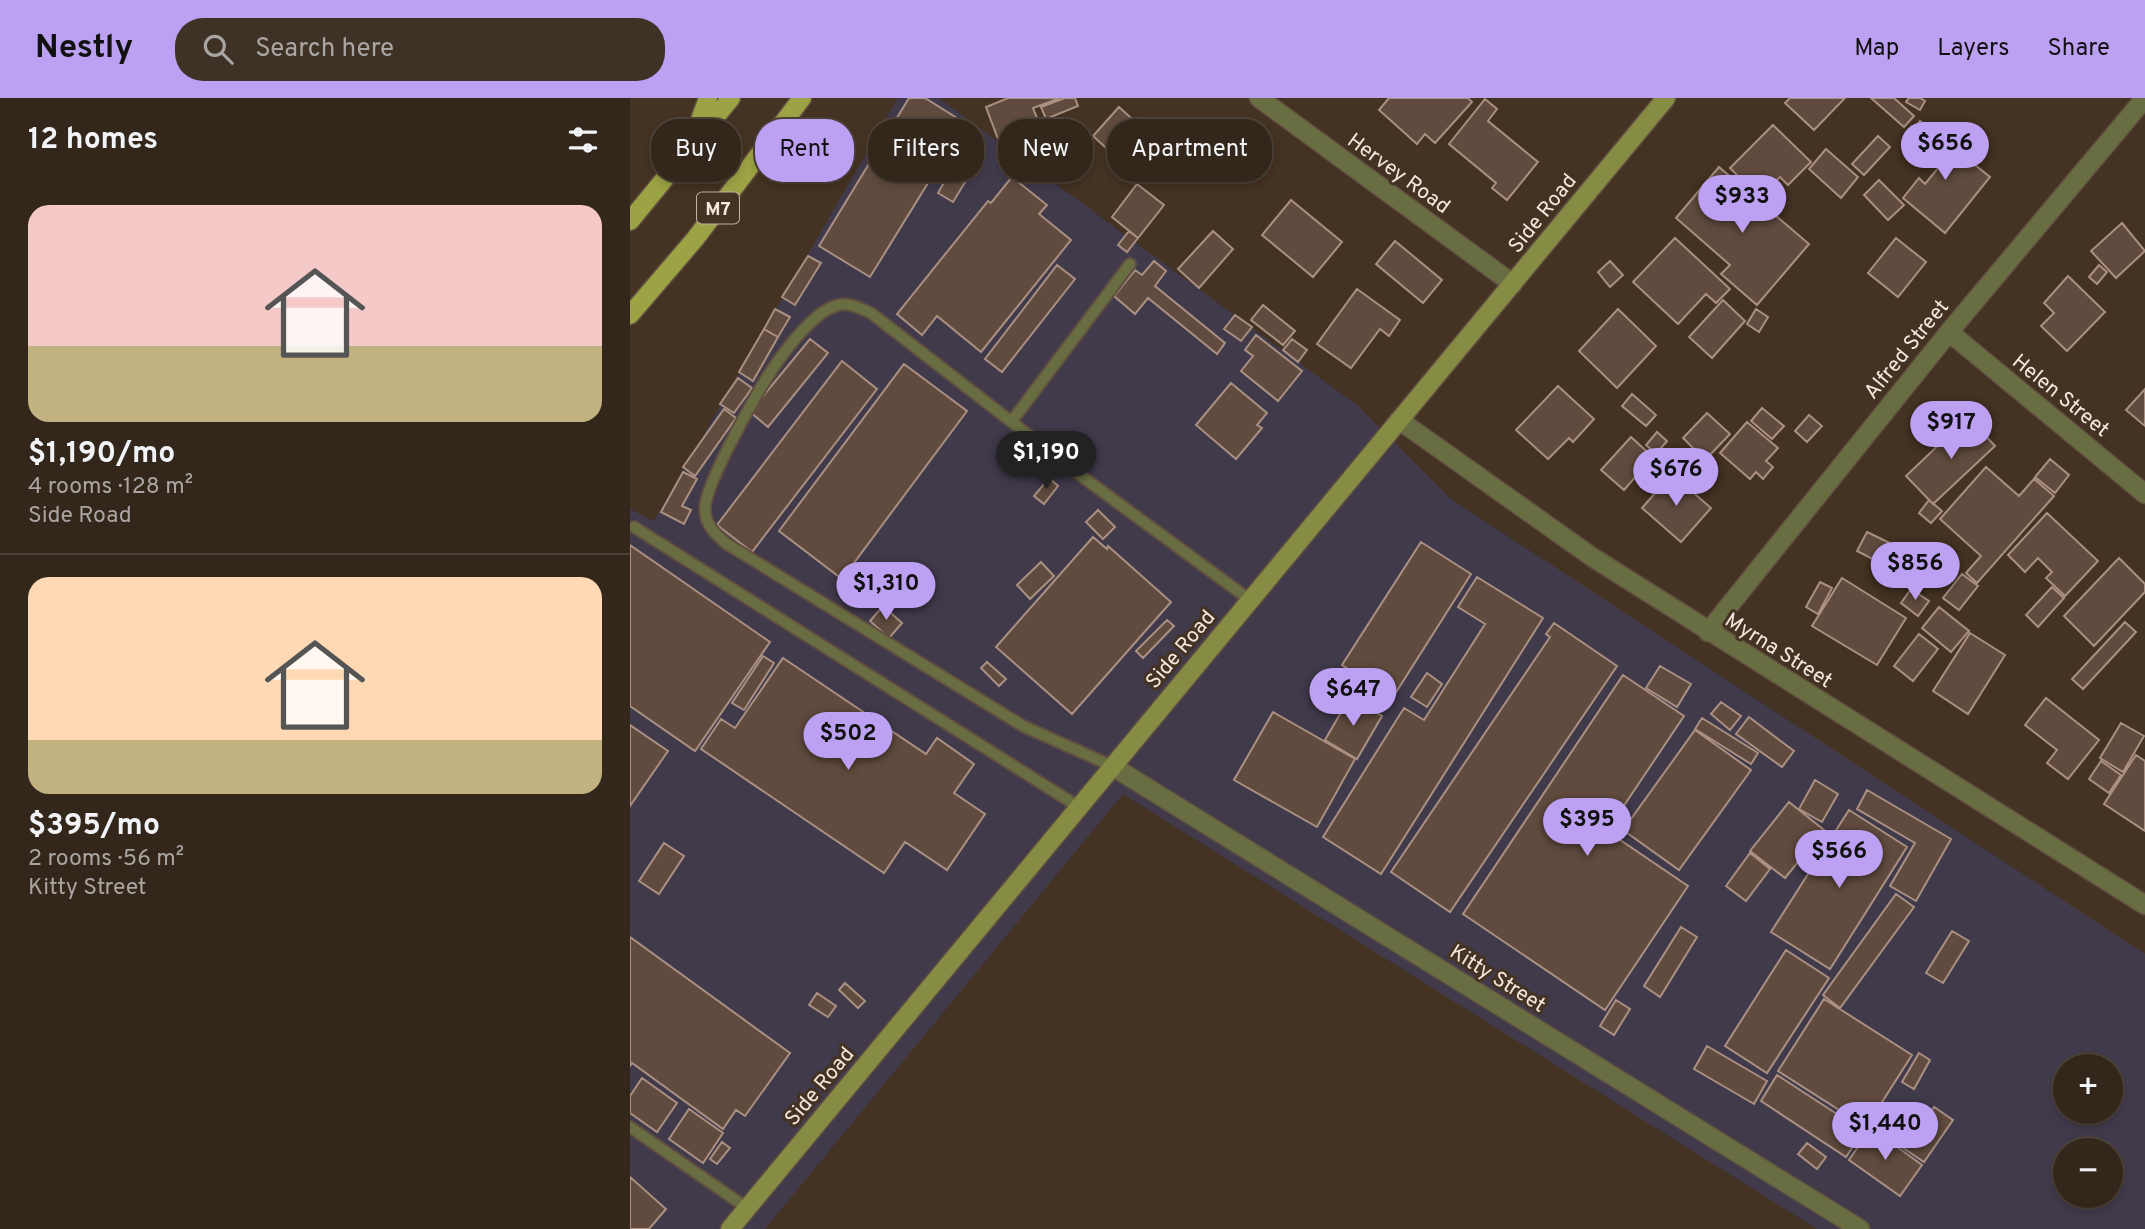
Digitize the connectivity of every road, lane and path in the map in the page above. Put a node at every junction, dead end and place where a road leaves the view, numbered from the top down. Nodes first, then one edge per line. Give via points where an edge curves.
1 (708, 98) edge
2 (731, 98) edge
3 (802, 98) edge
4 (1259, 98) edge
5 (1666, 98) edge
6 (2145, 98) edge
7 (700, 119) edge
8 (715, 119) edge
9 (664, 182) edge
10 (630, 221) edge
11 (1130, 264) dead end
12 (1513, 284) junction
13 (630, 316) edge
14 (1949, 332) junction
15 (1399, 420) junction
16 (1012, 421) junction
17 (2145, 494) edge
18 (634, 527) dead end
19 (1250, 600) junction
20 (1708, 632) junction
21 (1112, 766) junction
22 (1079, 807) junction
23 (2145, 905) edge
24 (630, 1127) edge
25 (747, 1208) junction
26 (730, 1229) edge
27 (1860, 1229) edge

1 - 7 main road
2 - 8 main road
3 - 13 main road, M7 via 695,240
4 - 12 street, Hervey Road
5 - 12 street, Side Road
6 - 14 street, Alfred Street
9 - 10 main road
11 - 16 lane
12 - 15 street, Side Road
14 - 17 street, Helen Street
14 - 20 street, Alfred Street
15 - 19 street, Side Road
15 - 20 street, Myrna Street via 1592,558
16 - 19 lane
16 - 21 lane via 871,313 846,303 837,305 796,339 778,362 708,495 706,518 727,544 947,681 1023,726
18 - 22 lane
19 - 21 street, Side Road
20 - 23 street, Myrna Street
21 - 22 street, Side Road
21 - 27 street, Kitty Street
22 - 25 street, Side Road
24 - 25 lane
25 - 26 street, Side Road

